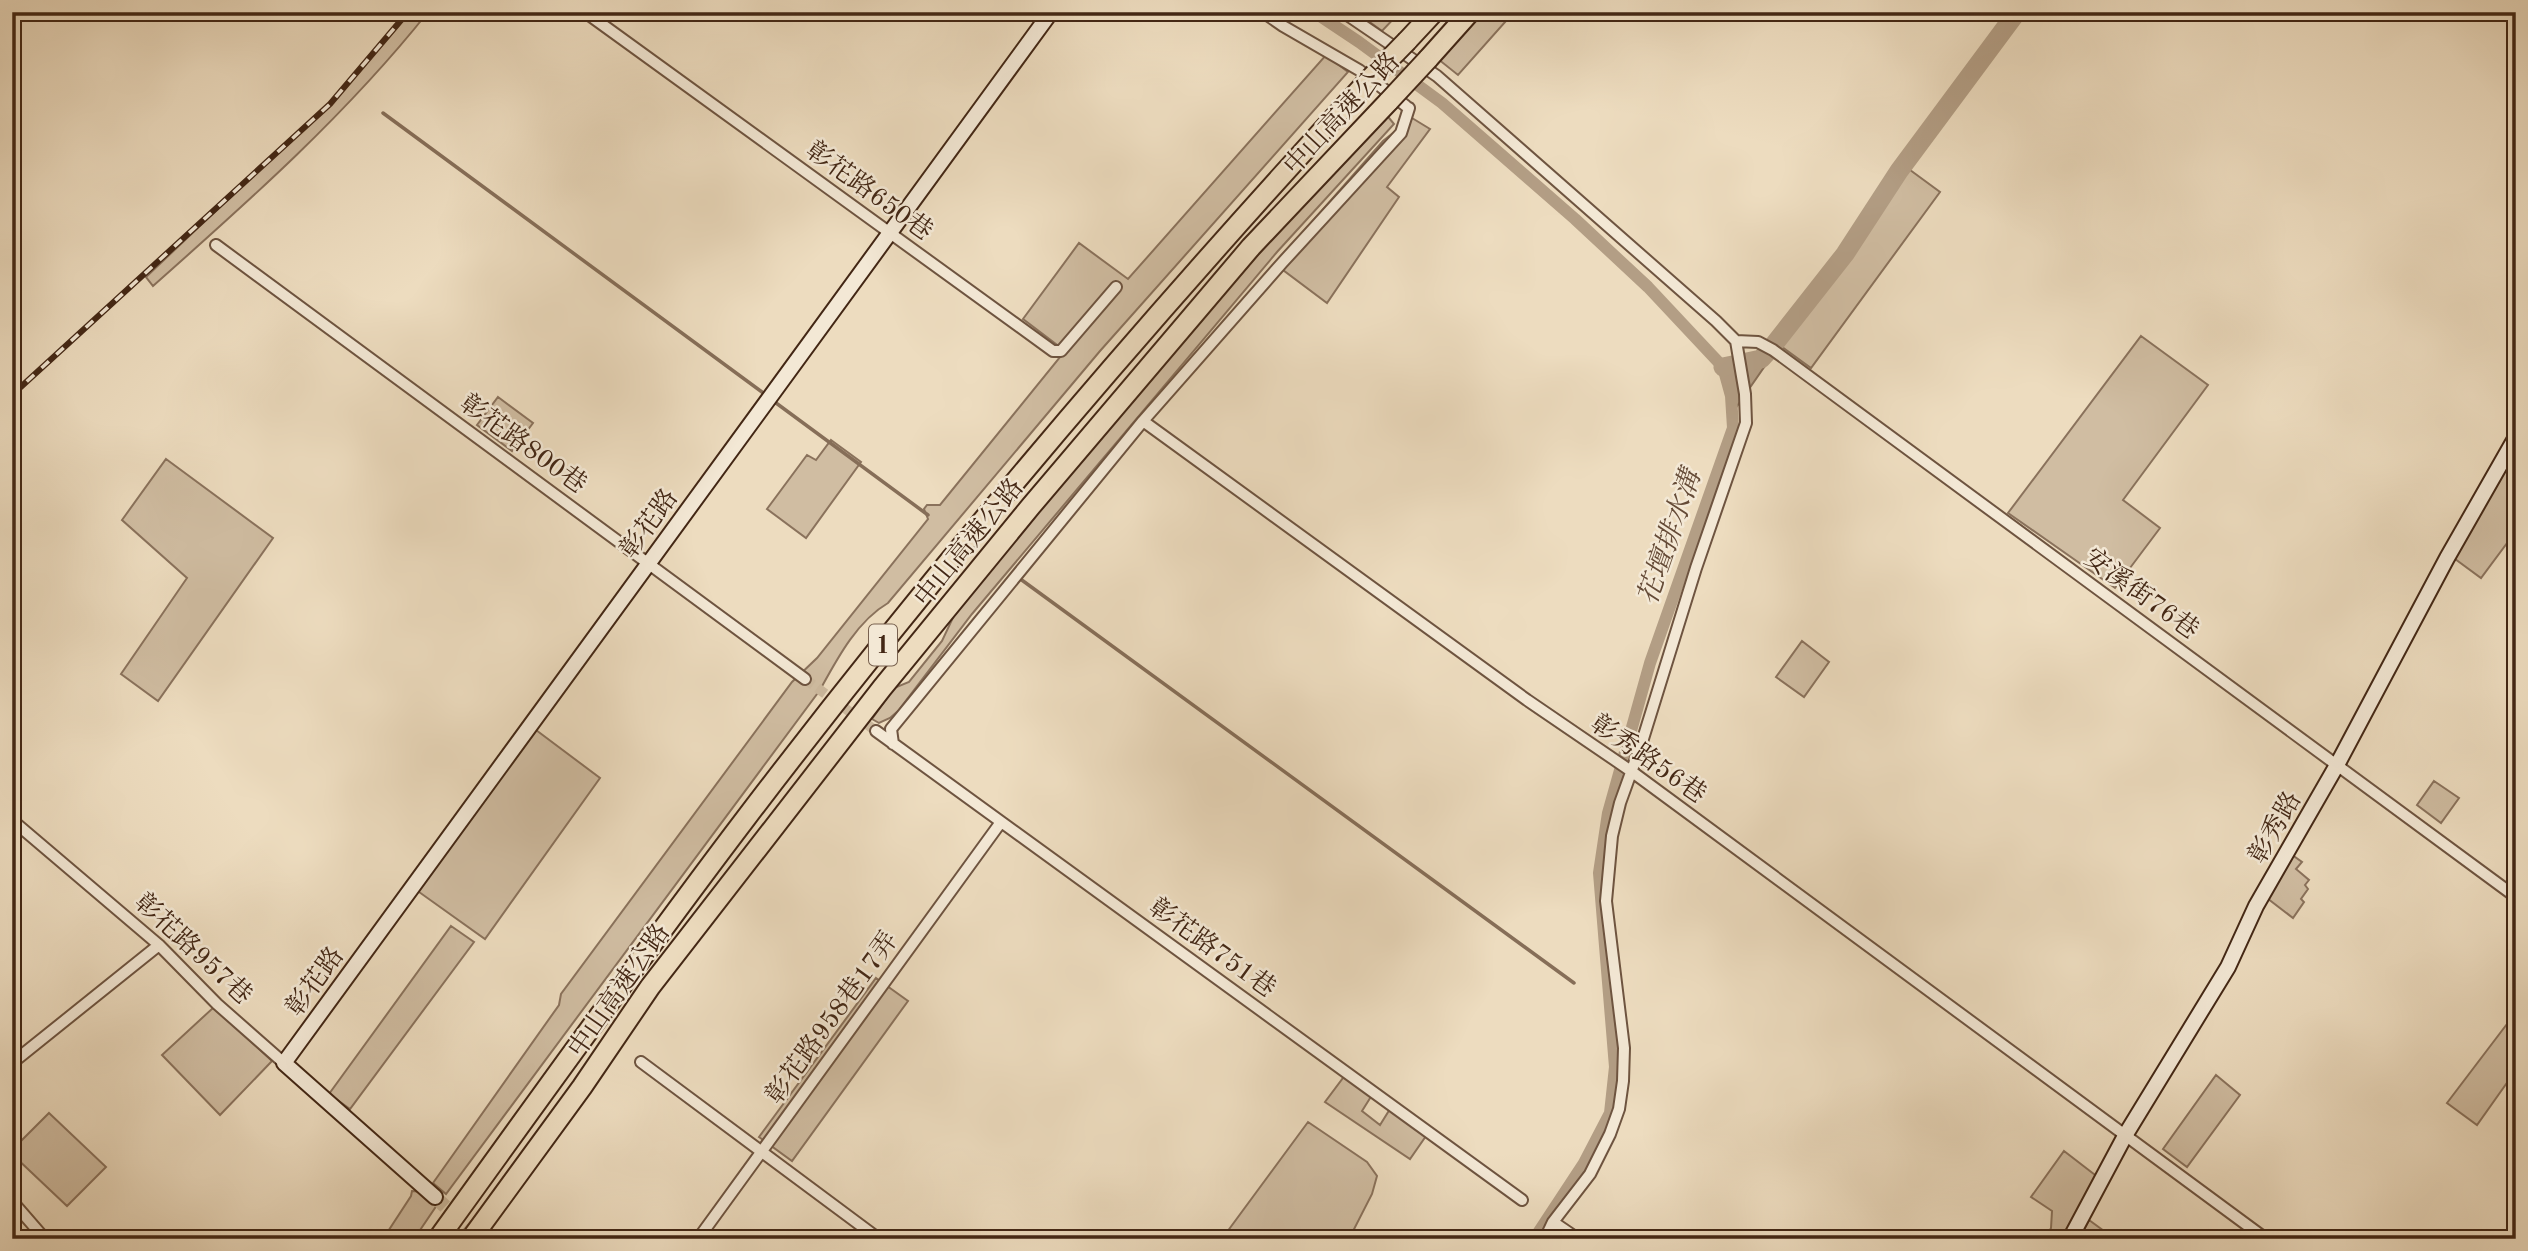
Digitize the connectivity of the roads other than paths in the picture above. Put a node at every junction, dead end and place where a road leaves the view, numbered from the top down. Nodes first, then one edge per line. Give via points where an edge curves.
1 (585, 12) edge
2 (1051, 12) edge
3 (1263, 12) edge
4 (1343, 12) edge
5 (1434, 12) edge
6 (1470, 12) edge
7 (1401, 105) junction
8 (891, 232) junction
9 (216, 245) dead end
10 (1115, 287) dead end
11 (1736, 341) junction
12 (1143, 421) junction
13 (2516, 437) edge
14 (649, 563) junction
15 (805, 679) tunnel mouth
16 (876, 731) tunnel mouth
17 (893, 744) junction
18 (2337, 765) junction
19 (1631, 771) junction
20 (12, 820) edge
21 (1001, 822) junction
22 (2516, 897) edge
23 (159, 945) junction
24 (641, 1062) dead end
25 (12, 1063) edge
26 (284, 1063) junction
27 (2126, 1134) junction
28 (761, 1152) junction
29 (435, 1197) tunnel mouth
30 (1522, 1200) dead end
31 (12, 1201) edge
32 (1553, 1222) junction
33 (45, 1239) edge
34 (438, 1239) edge
35 (471, 1239) edge
36 (698, 1239) edge
37 (879, 1239) edge
38 (1545, 1239) edge
39 (1578, 1239) edge
40 (2070, 1239) edge
41 (2266, 1239) edge

1 - 8 street, 彰花路650巷
2 - 8 street, 彰花路
3 - 7 street via 1359,70
4 - 11 street via 1437,76
5 - 34 highway, 中山高速公路 / 1, bridge via 1189,278 928,588 747,817
6 - 7 highway, 中山高速公路 / 1, bridge via 1428,59
7 - 12 street via 1401,133
7 - 35 highway, 中山高速公路 / 1 via 1243,257 1031,506 734,876
8 - 10 street, 彰花路650巷 via 1053,351 1061,352
8 - 14 street, 彰花路
9 - 14 street, 彰花路800巷
11 - 18 street, 安溪街76巷 via 1758,342 1773,350
11 - 19 street via 1746,423
12 - 17 street via 891,729
12 - 19 street, 彰秀路56巷
13 - 18 street, 彰秀路
14 - 15 street, 彰花路800巷
14 - 26 street, 彰花路
16 - 17 street, 彰花路751巷
17 - 21 street, 彰花路751巷
18 - 22 street, 安溪街76巷
18 - 27 street, 彰秀路 via 2256,906 2228,967
19 - 27 street, 彰秀路56巷
19 - 32 street via 1612,836 1606,901 1624,1048 1619,1109 1590,1174
20 - 23 street, 彰花路957巷
21 - 28 street, 彰花路958巷17弄
21 - 30 street, 彰花路751巷
23 - 25 street
23 - 26 street, 彰花路957巷
24 - 28 street
26 - 29 street, 彰花路957巷
27 - 40 street, 彰秀路
27 - 41 street, 彰秀路56巷
28 - 36 street, 彰花路958巷17弄
28 - 37 street
31 - 33 street
32 - 38 street
32 - 39 street

